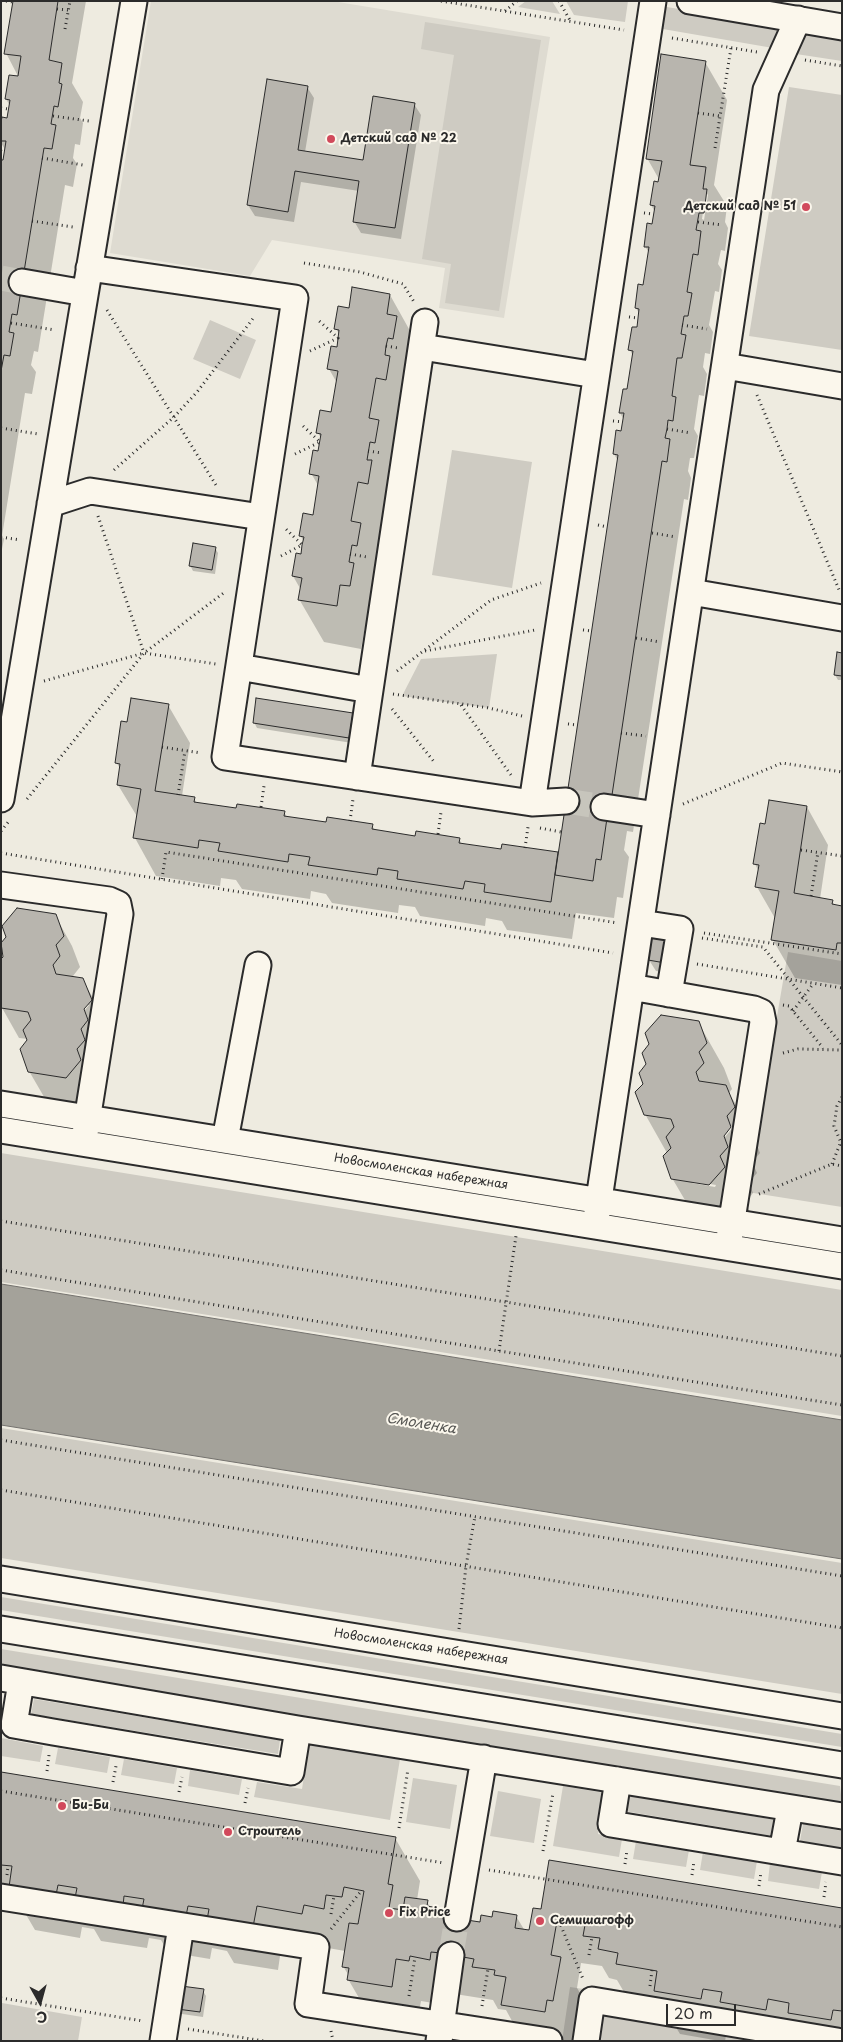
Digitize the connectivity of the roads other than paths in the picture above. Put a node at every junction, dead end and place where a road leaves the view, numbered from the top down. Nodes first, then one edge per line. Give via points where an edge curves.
1 (134, 1) edge
2 (653, 1) edge
3 (690, 1) edge
4 (798, 19) junction
5 (842, 27) edge
6 (87, 280) junction
7 (22, 282) tunnel mouth
8 (425, 322) road end
9 (422, 347) junction
10 (736, 368) junction
11 (596, 375) junction
12 (842, 386) edge
13 (50, 504) junction
14 (261, 517) junction
15 (691, 592) junction
16 (842, 618) edge
17 (239, 667) junction
18 (370, 690) junction
19 (8, 712) edge
20 (357, 777) junction
21 (566, 801) tunnel mouth
22 (8, 807) edge
23 (604, 807) tunnel mouth
24 (530, 815) junction
25 (657, 815) junction
26 (1, 885) edge
27 (634, 924) junction
28 (258, 965) dead end
29 (631, 987) junction
30 (668, 994) junction
31 (1, 1104) edge
32 (88, 1118) junction
33 (1, 1130) edge
34 (225, 1140) junction
35 (83, 1143) junction
36 (599, 1200) junction
37 (731, 1222) junction
38 (595, 1226) junction
39 (842, 1240) edge
40 (727, 1247) junction
41 (842, 1266) edge
42 (1, 1579) edge
43 (1, 1629) edge
44 (11, 1680) edge
45 (842, 1716) edge
46 (298, 1729) junction
47 (484, 1758) junction
48 (842, 1765) edge
49 (618, 1780) junction
50 (790, 1809) junction
51 (842, 1816) edge
52 (782, 1852) junction
53 (842, 1862) edge
54 (1, 1897) edge
55 (457, 1918) tunnel mouth
56 (181, 1926) junction
57 (451, 1955) tunnel mouth
58 (164, 2033) edge
59 (440, 2033) edge
60 (824, 2040) edge
61 (549, 2041) edge
62 (586, 2041) edge

1 - 6 street
2 - 11 street
3 - 4 street
4 - 5 street
4 - 10 street via 766,90
6 - 7 street
6 - 13 street
6 - 14 street via 294,298
8 - 9 street
9 - 11 street
9 - 18 street
10 - 12 street
10 - 15 street
11 - 24 street
13 - 14 street via 90,491
13 - 19 street via 20,688
14 - 17 street
15 - 16 street
15 - 25 street
17 - 18 street
17 - 20 street via 225,757
18 - 20 street
19 - 22 street
20 - 24 street via 444,790
21 - 24 street
23 - 25 street
25 - 27 street
26 - 32 street via 109,900 118,904 120,914
27 - 29 street via 636,956
27 - 30 street via 679,932
28 - 34 street
29 - 30 street
29 - 36 street
30 - 37 street via 754,1008 761,1012 763,1022
31 - 32 street, Новосмоленская набережная
32 - 34 street, Новосмоленская набережная
32 - 35 street
33 - 35 street, Новосмоленская набережная
34 - 36 street, Новосмоленская набережная
35 - 38 street, Новосмоленская набережная
36 - 37 street, Новосмоленская набережная
36 - 38 street
37 - 39 street, Новосмоленская набережная
37 - 40 street
38 - 40 street, Новосмоленская набережная
40 - 41 street, Новосмоленская набережная
42 - 45 street, Новосмоленская набережная
43 - 48 street
44 - 46 street
44 - 46 street via 14,1725 53,1732 290,1772
46 - 47 street
47 - 49 street
47 - 55 street
49 - 50 street
49 - 52 street via 611,1824
50 - 51 street
50 - 52 street
52 - 53 street
54 - 56 street
56 - 58 street
56 - 59 street via 316,1947 308,2004 405,2019
57 - 59 street
59 - 61 street via 478,2030
60 - 62 street via 592,2000

